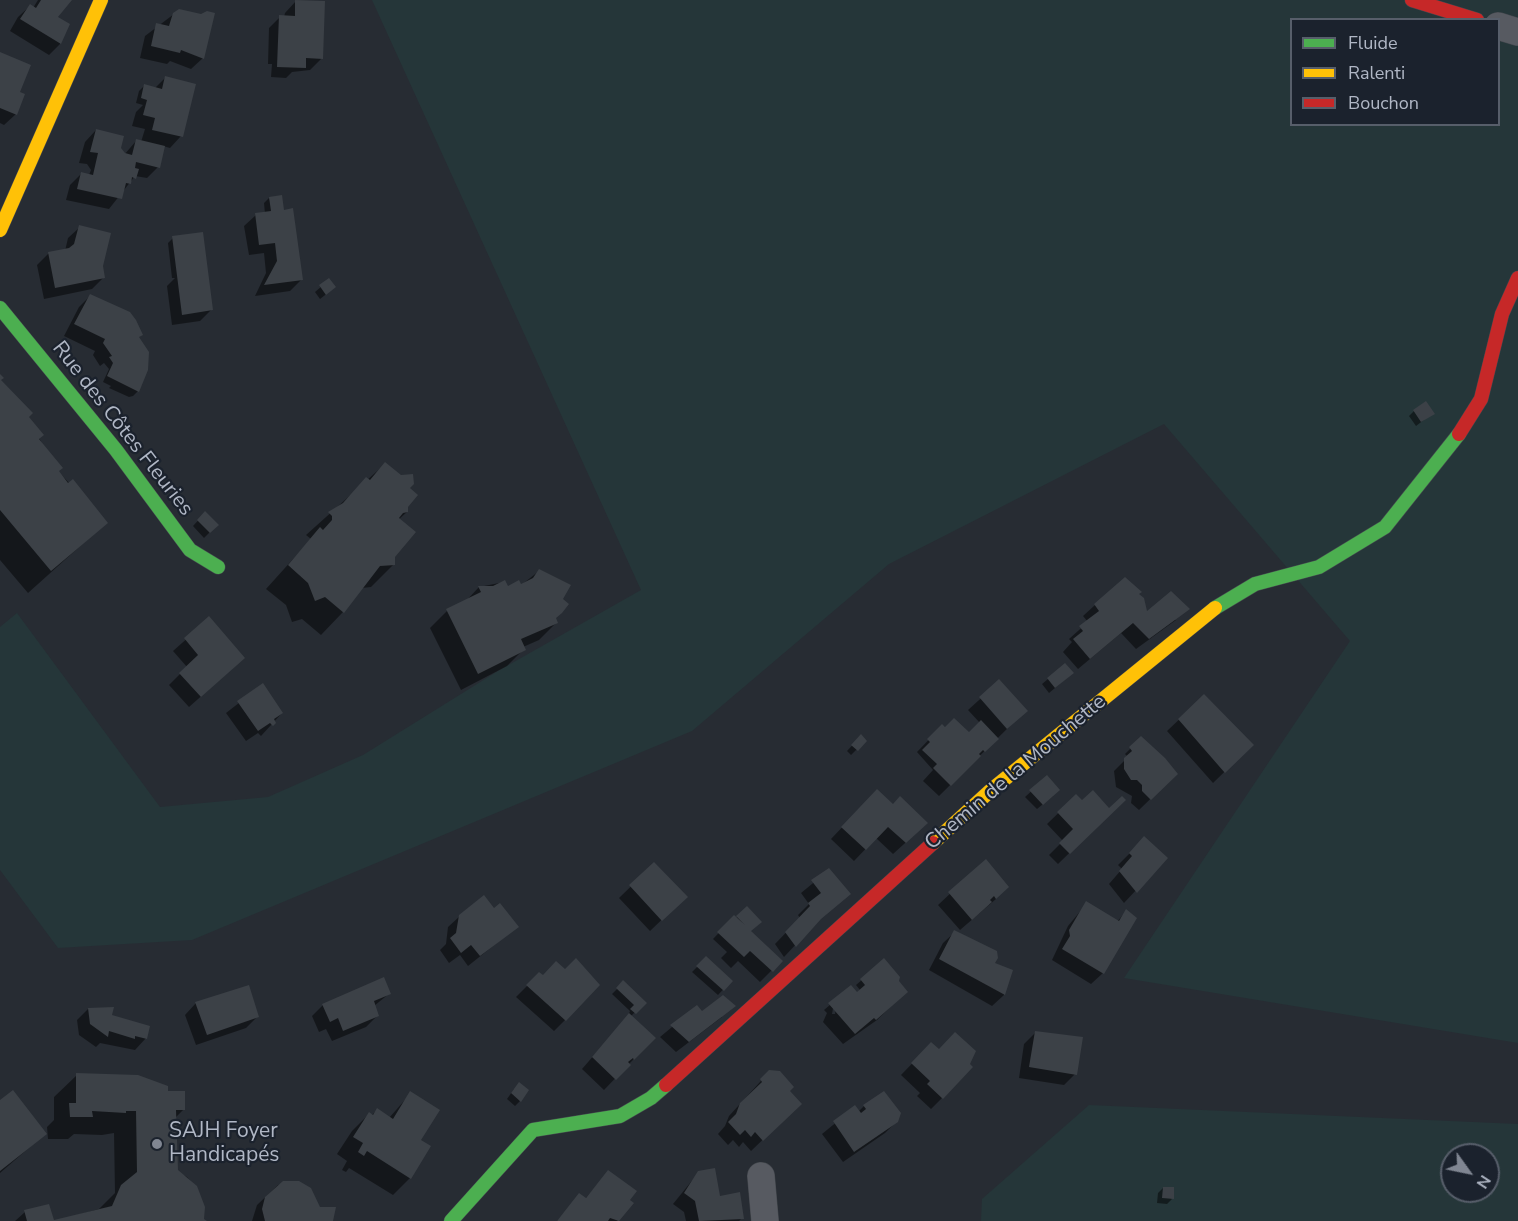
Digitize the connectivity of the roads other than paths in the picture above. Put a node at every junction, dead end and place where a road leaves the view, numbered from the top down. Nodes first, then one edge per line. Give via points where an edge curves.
1 (100, 0) edge
2 (1412, 0) edge
3 (1470, 18) edge
4 (1500, 27) edge
5 (1518, 32) edge
6 (0, 230) edge
7 (1518, 278) edge
8 (0, 308) edge
9 (218, 567) dead end
10 (761, 1176) dead end
11 (451, 1221) edge
12 (765, 1221) edge

1 - 6 street
2 - 3 street
4 - 5 street
7 - 11 street, Chemin de la Mouchette via 1502,314 1481,399 1453,443 1386,527 1319,567 1255,584 1224,600 990,791 651,1098 620,1116 533,1130
8 - 9 street, Rue des Côtes Fleuries via 116,450 190,550
10 - 12 street

